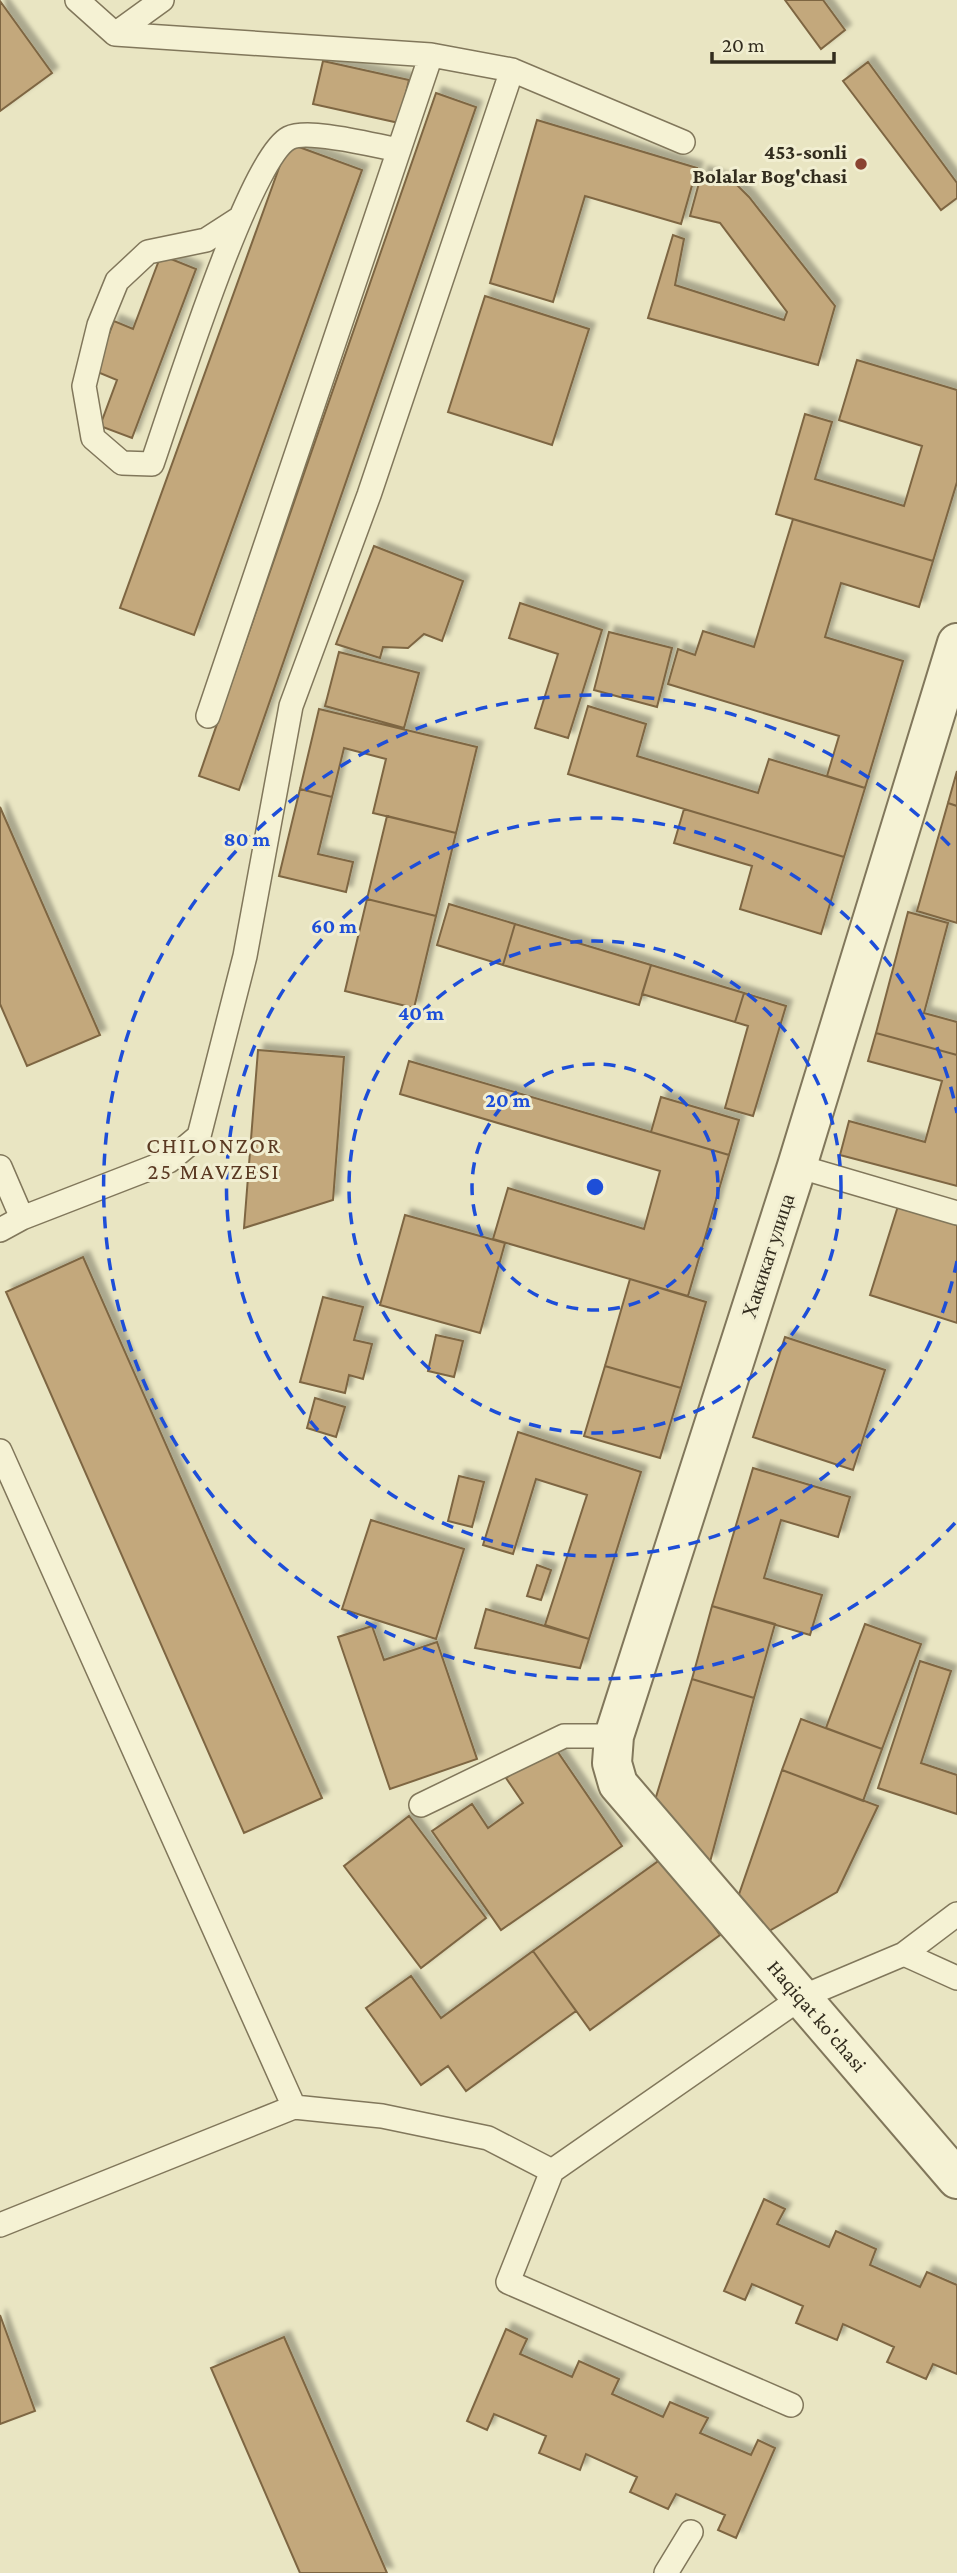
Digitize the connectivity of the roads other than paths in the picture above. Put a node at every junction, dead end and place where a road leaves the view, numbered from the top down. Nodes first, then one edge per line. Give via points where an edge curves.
1 (77, 0) edge
2 (162, 0) edge
3 (115, 34) junction
4 (431, 55) junction
5 (512, 71) junction
6 (683, 142) dead end
7 (399, 150) junction
8 (237, 220) junction
9 (957, 643) edge
10 (208, 716) dead end
11 (797, 1166) junction
12 (0, 1167) edge
13 (957, 1213) edge
14 (22, 1218) junction
15 (0, 1230) edge
16 (0, 1451) edge
17 (614, 1736) junction
18 (421, 1805) dead end
19 (677, 1852) joint
20 (957, 1914) edge
21 (904, 1954) junction
22 (957, 1978) edge
23 (802, 1997) junction
24 (294, 2107) junction
25 (552, 2171) junction
26 (957, 2179) edge
27 (0, 2225) edge
28 (791, 2405) dead end
29 (691, 2532) dead end
30 (666, 2573) edge

1 - 3 lane
2 - 3 lane
3 - 4 lane
4 - 5 lane
4 - 7 lane
5 - 6 lane
5 - 14 lane via 369,495 291,706 245,956 199,1136 169,1161
7 - 8 lane via 308,135 289,138 272,154
7 - 10 lane
8 - 8 lane via 206,240 148,251 117,281 99,325 84,386 93,438 122,463 152,464
9 - 11 street, Хакикат улица
11 - 13 lane
11 - 17 street, Хакикат улица
12 - 14 lane
14 - 15 lane
16 - 24 lane
17 - 18 lane via 564,1736
17 - 19 street, Хакикат улица via 612,1763 618,1784
19 - 23 street, Haqiqat ko'chasi
20 - 21 lane
21 - 22 lane
21 - 23 lane
23 - 25 lane
23 - 26 street, Haqiqat ko'chasi
24 - 25 lane via 382,2116 488,2138
24 - 27 lane
25 - 28 lane via 508,2282
29 - 30 lane

